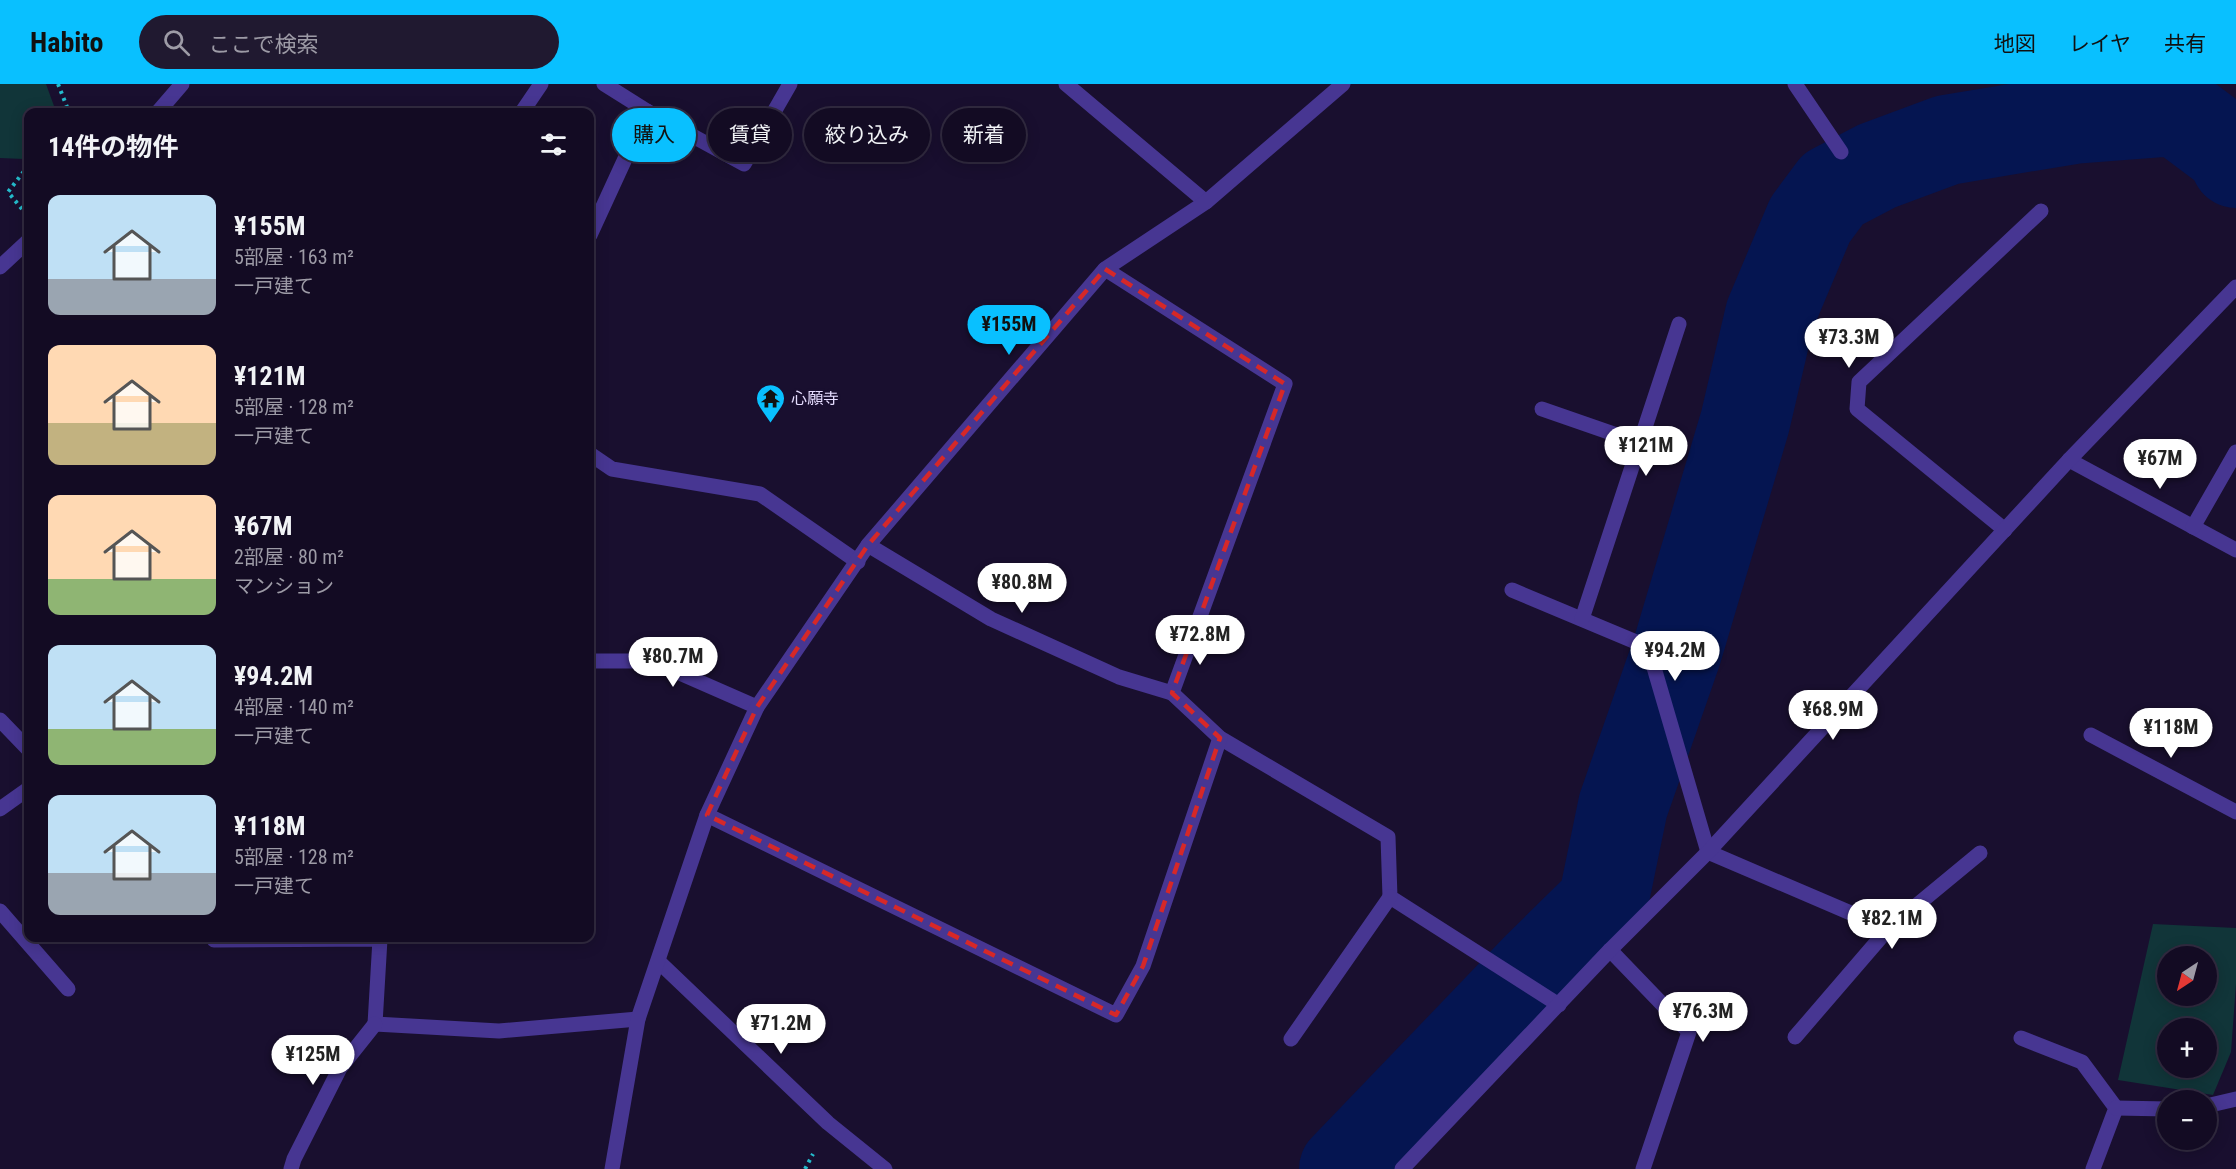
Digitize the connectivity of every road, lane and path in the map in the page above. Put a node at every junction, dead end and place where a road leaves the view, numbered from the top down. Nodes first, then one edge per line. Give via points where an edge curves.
1 (58, 84) edge
2 (182, 84) edge
3 (541, 84) edge
4 (604, 84) edge
5 (790, 84) edge
6 (1066, 84) edge
7 (1343, 84) edge
8 (1795, 84) edge
9 (67, 108) edge
10 (162, 108) edge
11 (525, 108) edge
12 (642, 108) edge
13 (696, 138) edge
14 (1841, 152) dead end
15 (624, 162) edge
16 (24, 171) edge
17 (1206, 202) junction
18 (2041, 211) dead end
19 (24, 212) edge
20 (594, 226) edge
21 (24, 245) edge
22 (0, 267) edge
23 (1105, 269) junction
24 (2236, 286) edge
25 (1679, 324) dead end
26 (1542, 409) dead end
27 (1640, 443) junction
28 (2236, 452) edge
29 (594, 457) edge
30 (2069, 460) junction
31 (2193, 527) junction
32 (2005, 530) junction
33 (868, 546) junction
34 (2236, 550) edge
35 (858, 562) junction
36 (1512, 590) dead end
37 (1582, 619) junction
38 (594, 661) edge
39 (1172, 693) junction
40 (757, 707) junction
41 (0, 720) edge
42 (2091, 735) dead end
43 (1220, 738) junction
44 (24, 745) edge
45 (24, 792) edge
46 (0, 809) edge
47 (2236, 812) edge
48 (706, 815) junction
49 (1708, 852) junction
50 (1980, 853) dead end
51 (1390, 897) junction
52 (0, 911) edge
53 (1888, 929) junction
54 (24, 939) edge
55 (27, 942) edge
56 (380, 942) edge
57 (1610, 950) junction
58 (658, 961) junction
59 (68, 989) dead end
60 (1559, 1005) junction
61 (638, 1018) junction
62 (375, 1024) junction
63 (1795, 1037) dead end
64 (2021, 1038) dead end
65 (1291, 1039) dead end
66 (2236, 1099) edge
67 (2217, 1103) edge
68 (2116, 1108) junction
69 (2157, 1109) edge
70 (291, 1169) edge
71 (612, 1169) edge
72 (885, 1169) edge
73 (1402, 1169) edge
74 (1643, 1169) edge
75 (2093, 1169) edge

1 - 9 path
2 - 10 street
3 - 11 street
4 - 12 street
5 - 13 street via 744,164
6 - 17 street
7 - 17 street
8 - 14 street
15 - 20 street
16 - 19 path via 8,192
17 - 23 street
18 - 32 street via 1859,382 1857,409
21 - 22 street
23 - 33 street
23 - 39 street via 1285,384
24 - 30 street
25 - 27 street
26 - 27 street
27 - 37 street
28 - 31 street
29 - 35 street via 612,469 760,494
30 - 31 street
30 - 32 street
31 - 34 street
32 - 49 street
33 - 35 street
33 - 39 street via 991,619 1119,677
35 - 40 street
36 - 37 street
37 - 49 street via 1648,647
38 - 40 street via 652,661
39 - 43 street
40 - 48 street
41 - 44 street
42 - 47 street
43 - 48 street via 1143,966 1116,1015
43 - 51 street via 1388,837
45 - 46 street
48 - 58 street
49 - 53 street
49 - 57 street
50 - 53 street
51 - 60 street
51 - 65 street
52 - 54 street
53 - 63 street
55 - 59 street
56 - 62 street
57 - 60 street
57 - 74 street via 1689,1032
58 - 61 street
58 - 72 street via 828,1123
60 - 73 street
61 - 62 street via 499,1031
61 - 71 street
62 - 70 street via 340,1068
64 - 68 street via 2082,1062
66 - 67 street
68 - 69 street
68 - 75 street

